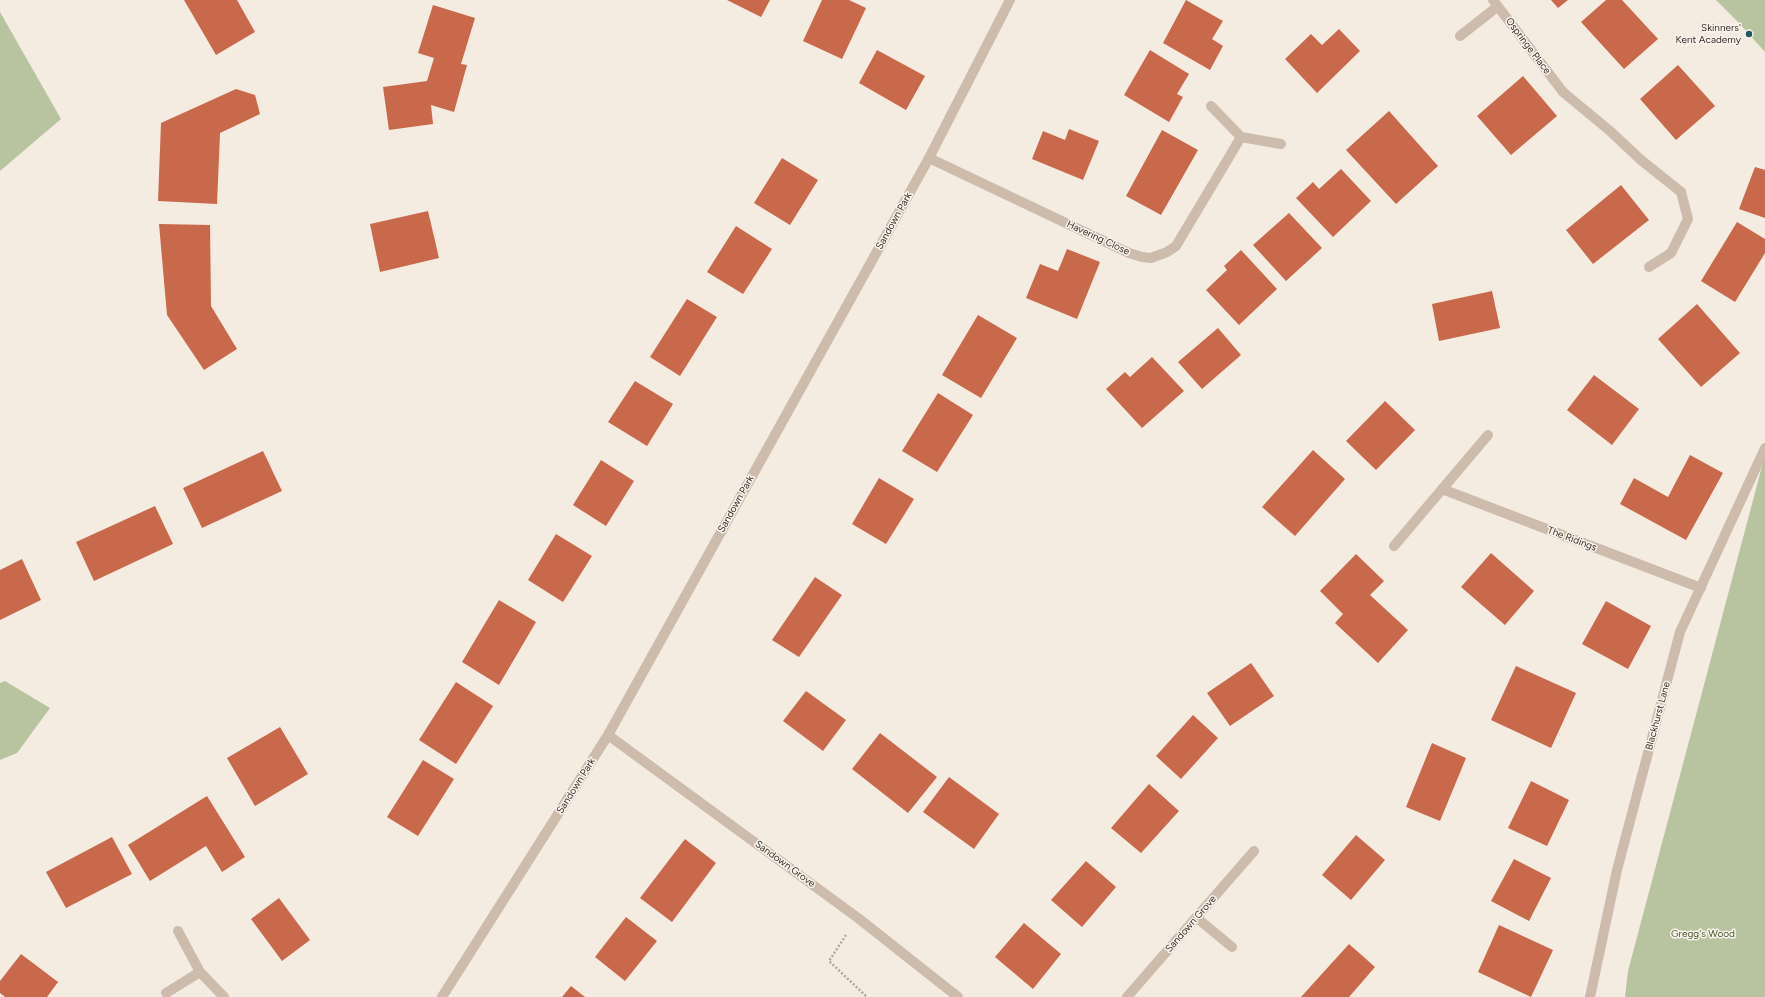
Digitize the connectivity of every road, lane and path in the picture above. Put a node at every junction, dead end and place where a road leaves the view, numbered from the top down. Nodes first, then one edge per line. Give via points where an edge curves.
1 (1010, 0) edge
2 (1495, 3) edge
3 (1460, 36) dead end
4 (1210, 106) dead end
5 (1241, 137) junction
6 (1281, 144) dead end
7 (929, 158) junction
8 (1650, 267) dead end
9 (1488, 434) dead end
10 (1765, 448) edge
11 (1442, 489) junction
12 (1394, 546) dead end
13 (1701, 588) junction
14 (608, 735) junction
15 (1254, 851) dead end
16 (858, 918) junction
17 (1197, 918) junction
18 (178, 931) dead end
19 (1232, 947) dead end
20 (200, 972) junction
21 (166, 993) dead end
22 (224, 997) edge
23 (442, 997) edge
24 (867, 997) edge
25 (958, 997) edge
26 (1127, 997) edge
27 (1590, 997) edge

1 - 7 street, Sandown Park
2 - 3 street
2 - 8 street, Ospringe Place via 1563,92 1682,192 1688,219 1671,253
4 - 5 street
5 - 6 street
5 - 7 street, Havering Close via 1176,246 1151,258 1129,253
7 - 14 street, Sandown Park
9 - 11 street
10 - 13 street, Blackhurst Lane
11 - 12 street
11 - 13 street, The Ridings
13 - 27 street, Blackhurst Lane via 1678,640 1617,870
14 - 16 street, Sandown Grove
14 - 23 street, Sandown Park
15 - 17 street, Sandown Grove
16 - 24 path via 829,961
16 - 25 street, Sandown Grove
17 - 19 street
17 - 26 street, Sandown Grove
18 - 20 street
20 - 21 street
20 - 22 street

